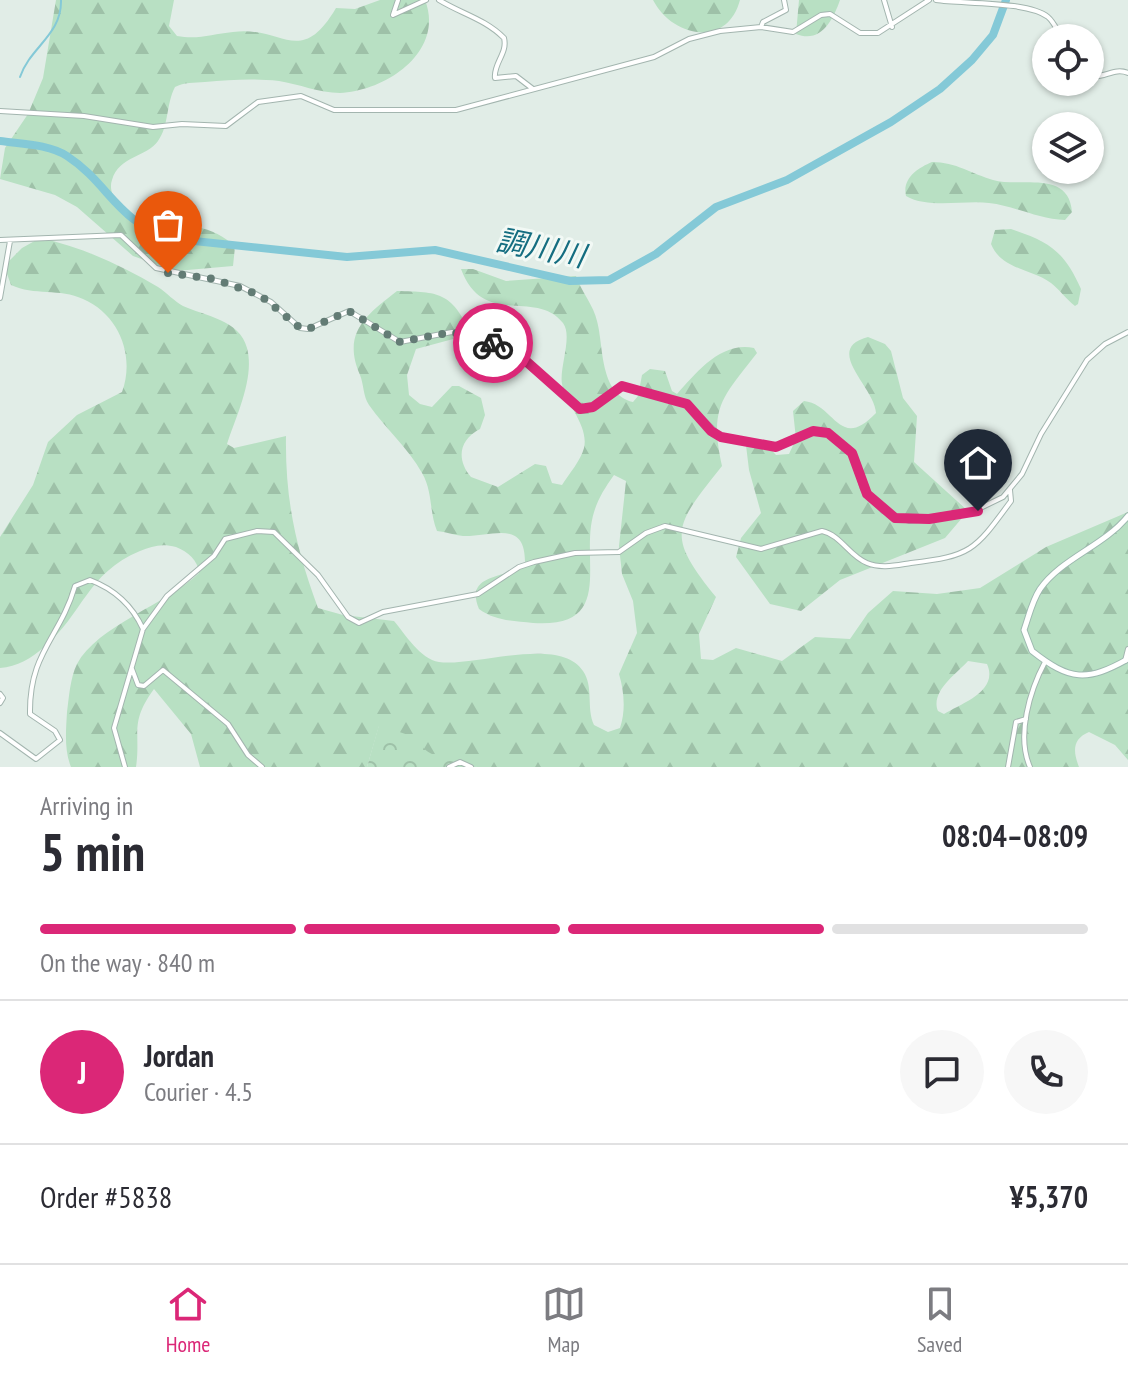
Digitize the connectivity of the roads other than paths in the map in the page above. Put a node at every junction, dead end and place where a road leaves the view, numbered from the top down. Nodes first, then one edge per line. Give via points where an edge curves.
1 (398, 0) edge
2 (426, 0) edge
3 (439, 0) edge
4 (784, 0) edge
5 (884, 0) edge
6 (929, 0) edge
7 (936, 0) edge
8 (1052, 24) edge
9 (761, 27) junction
10 (892, 27) junction
11 (1128, 73) edge
12 (1104, 75) edge
13 (533, 89) junction
14 (0, 111) edge
15 (0, 240) edge
16 (10, 241) junction
17 (0, 298) edge
18 (1128, 332) edge
19 (1010, 490) junction
20 (1128, 516) edge
21 (143, 629) junction
22 (1128, 649) edge
23 (1126, 660) edge
24 (1045, 662) junction
25 (131, 666) junction
26 (0, 694) edge
27 (0, 703) edge
28 (1026, 719) junction
29 (0, 733) edge
30 (125, 767) edge
31 (262, 767) edge
32 (449, 767) edge
33 (471, 767) edge
34 (1008, 767) edge
35 (1030, 767) edge

1 - 2 street via 393,15
3 - 13 street via 476,16 504,38 506,48 495,78 516,76
4 - 9 street via 786,10
5 - 10 street
6 - 10 street
7 - 8 street via 998,4 1045,15
9 - 10 street via 793,32 830,14 870,35
9 - 13 street via 701,35 654,57
11 - 12 street
13 - 14 street via 456,110 334,110 301,96 265,100 226,126 215,127 138,127 84,116
15 - 16 street
16 - 17 street
16 - 19 street via 121,235 156,268 250,290 300,328 349,311 400,342 452,332 496,344 518,354 580,409 593,407 622,386 687,404 721,437 776,447 813,431 828,433 852,453 867,494 895,518 968,514
18 - 19 street via 1087,360
19 - 21 street via 1011,501 976,546 953,558 876,566 822,531 761,549 665,526 619,552 575,553 534,562 478,594 383,612 359,623 348,617 318,575 283,540 274,532 257,531 222,541 214,556 167,596
20 - 24 main road via 1039,591 1024,630 1026,643
21 - 25 street
21 - 29 street via 107,586 86,580 75,586 62,621 38,656 31,689 32,718 60,740 36,759
22 - 23 street
23 - 24 main road via 1089,677
24 - 28 street
25 - 30 street via 114,728
25 - 31 street via 138,685 144,686 163,670 228,724
26 - 27 street
28 - 34 street via 1016,722
28 - 35 street via 1024,744
32 - 33 street via 460,762

